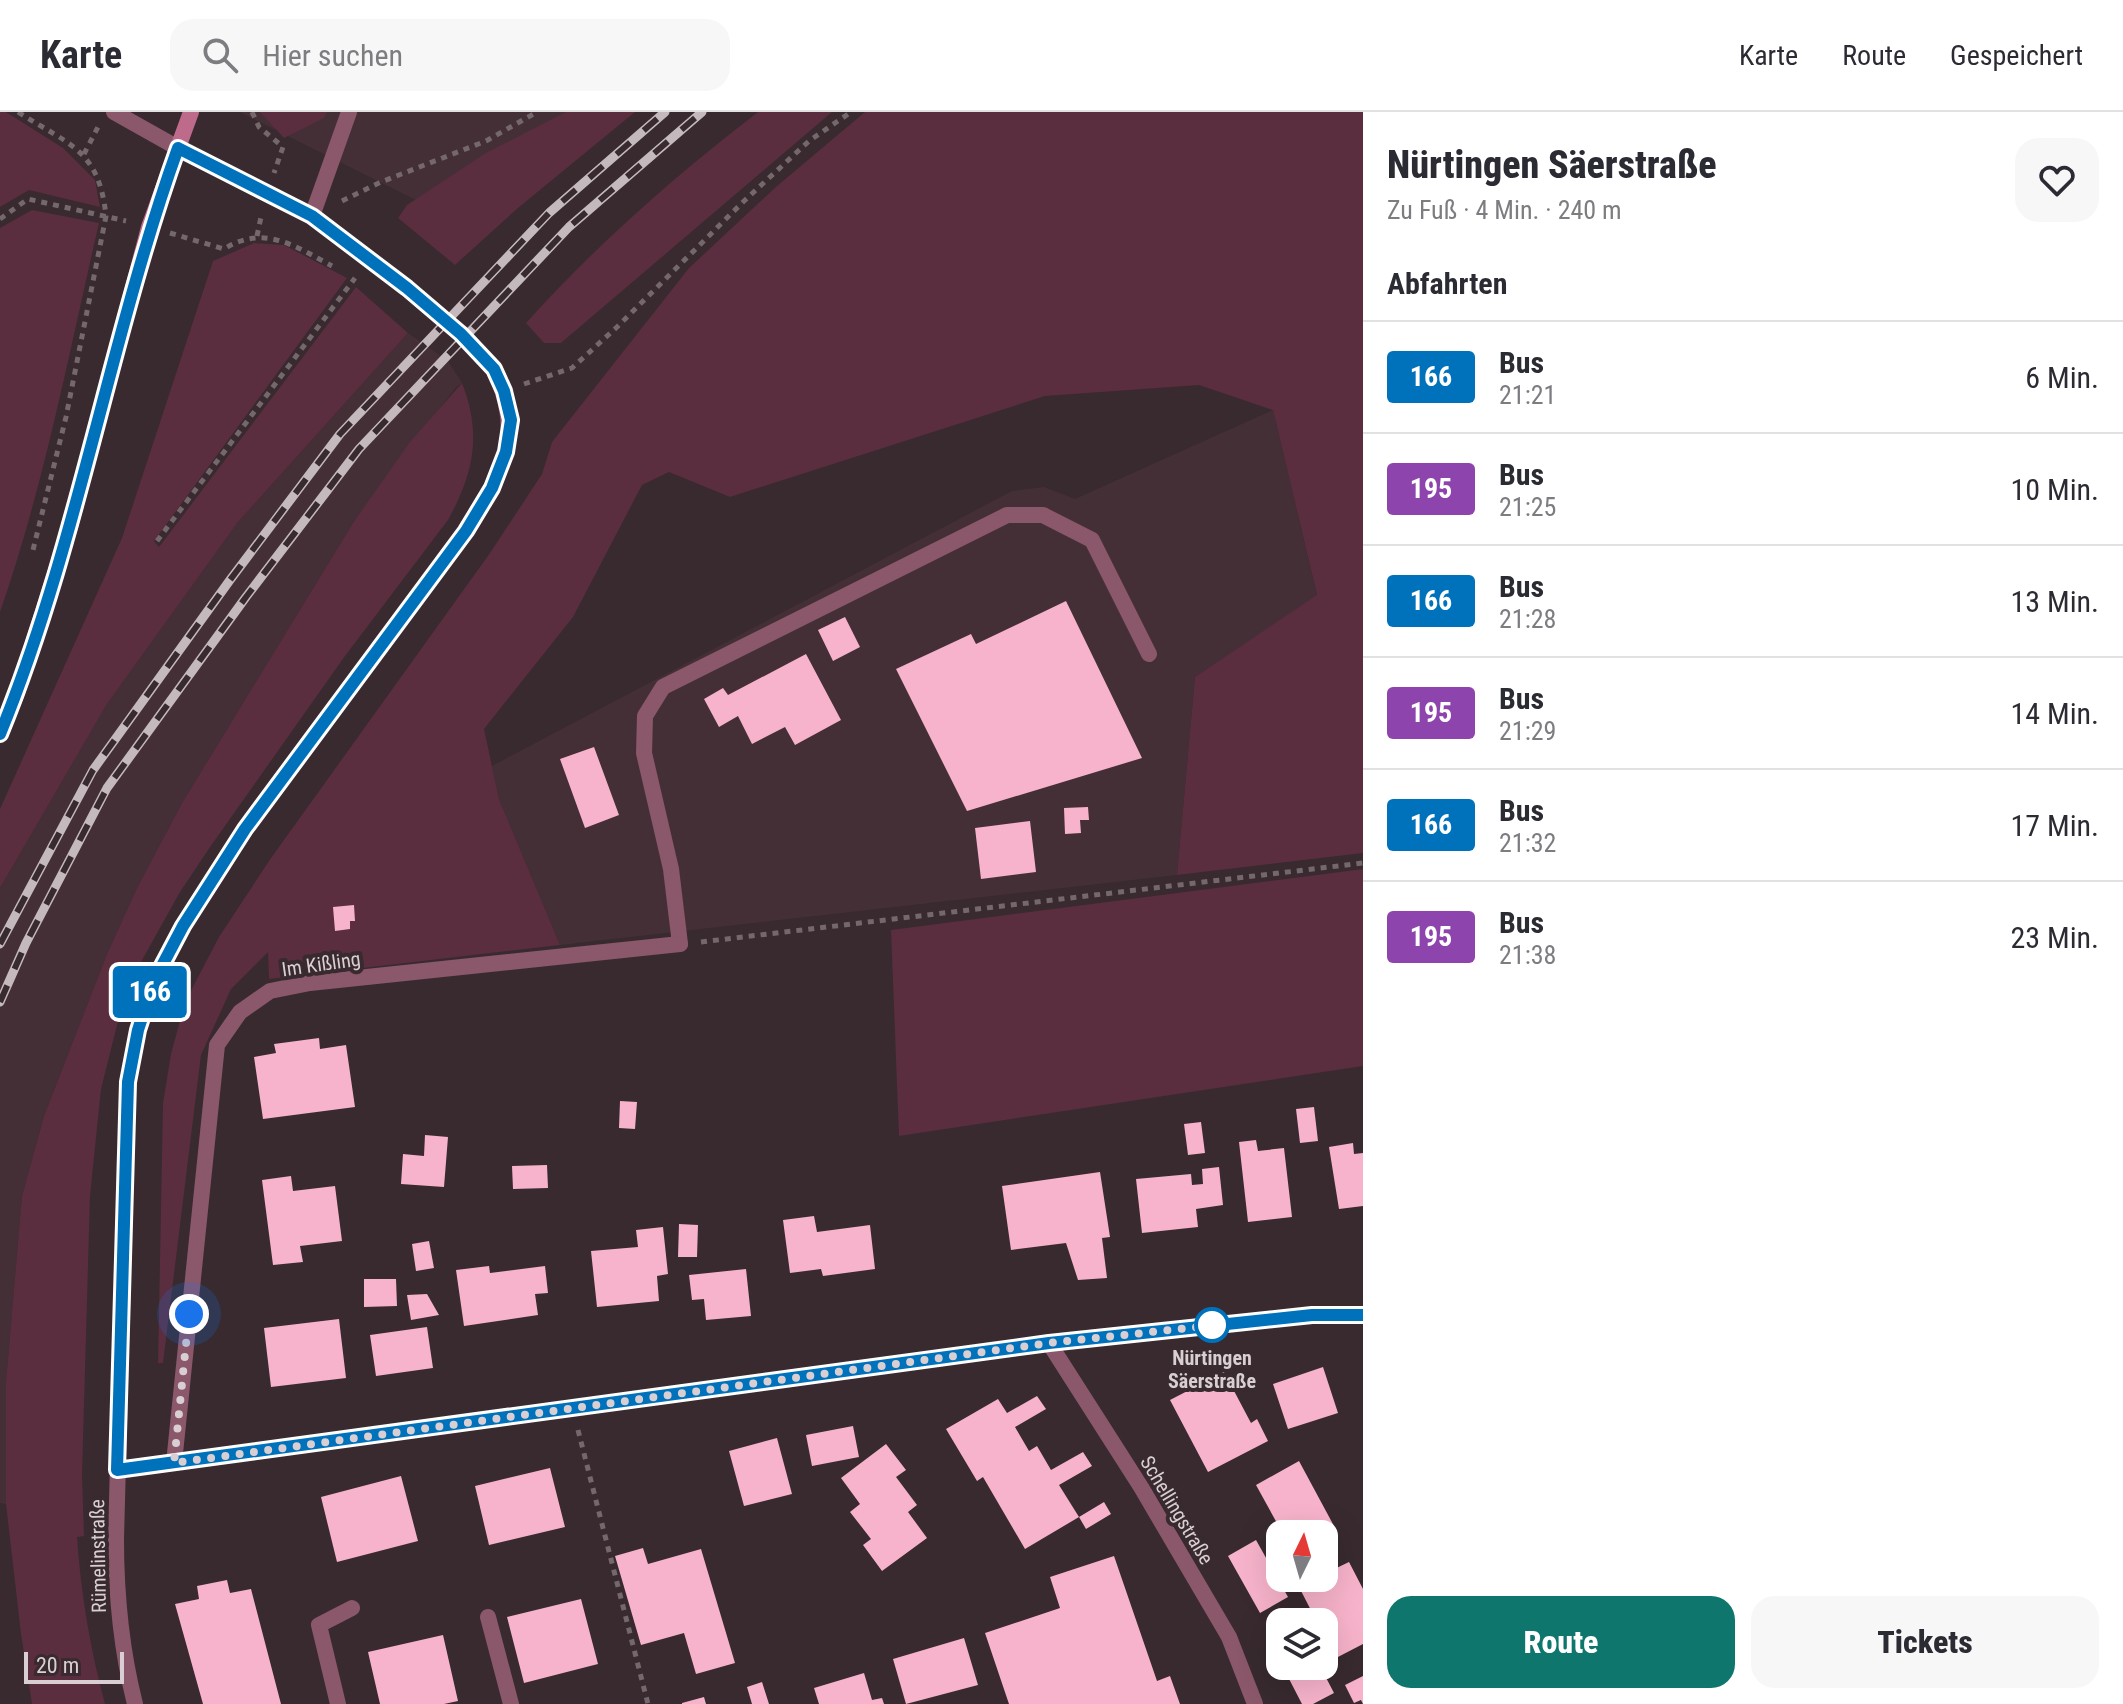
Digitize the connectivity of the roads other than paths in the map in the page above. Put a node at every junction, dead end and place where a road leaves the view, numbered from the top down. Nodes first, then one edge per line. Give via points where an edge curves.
1 (114, 112) edge
2 (191, 112) edge
3 (349, 112) edge
4 (178, 148) junction
5 (312, 216) junction
6 (1149, 654) dead end
7 (0, 734) edge
8 (1363, 1315) edge
9 (1049, 1343) junction
10 (174, 1463) junction
11 (117, 1470) junction
12 (352, 1608) dead end
13 (488, 1617) dead end
14 (135, 1704) edge
15 (338, 1704) edge
16 (511, 1704) edge
17 (1255, 1704) edge

1 - 4 street, Rümelinstraße
2 - 4 main road
3 - 5 street
4 - 5 street, Rümelinstraße
4 - 7 main road via 149,227 70,527
5 - 11 street, Rümelinstraße, bridge via 461,334 494,369 511,420 492,488 466,531 245,829 154,981 128,1082
6 - 10 street, Im Kißling via 1092,540 1043,515 1007,515 663,687 645,716 644,753 671,869 680,944 310,983 270,991 240,1012 217,1045
8 - 9 street via 1312,1315
9 - 10 street
9 - 17 street, Schellingstraße via 1229,1637
10 - 11 street
11 - 14 street, Rümelinstraße via 116,1586 124,1663
12 - 15 street via 319,1625
13 - 16 street

